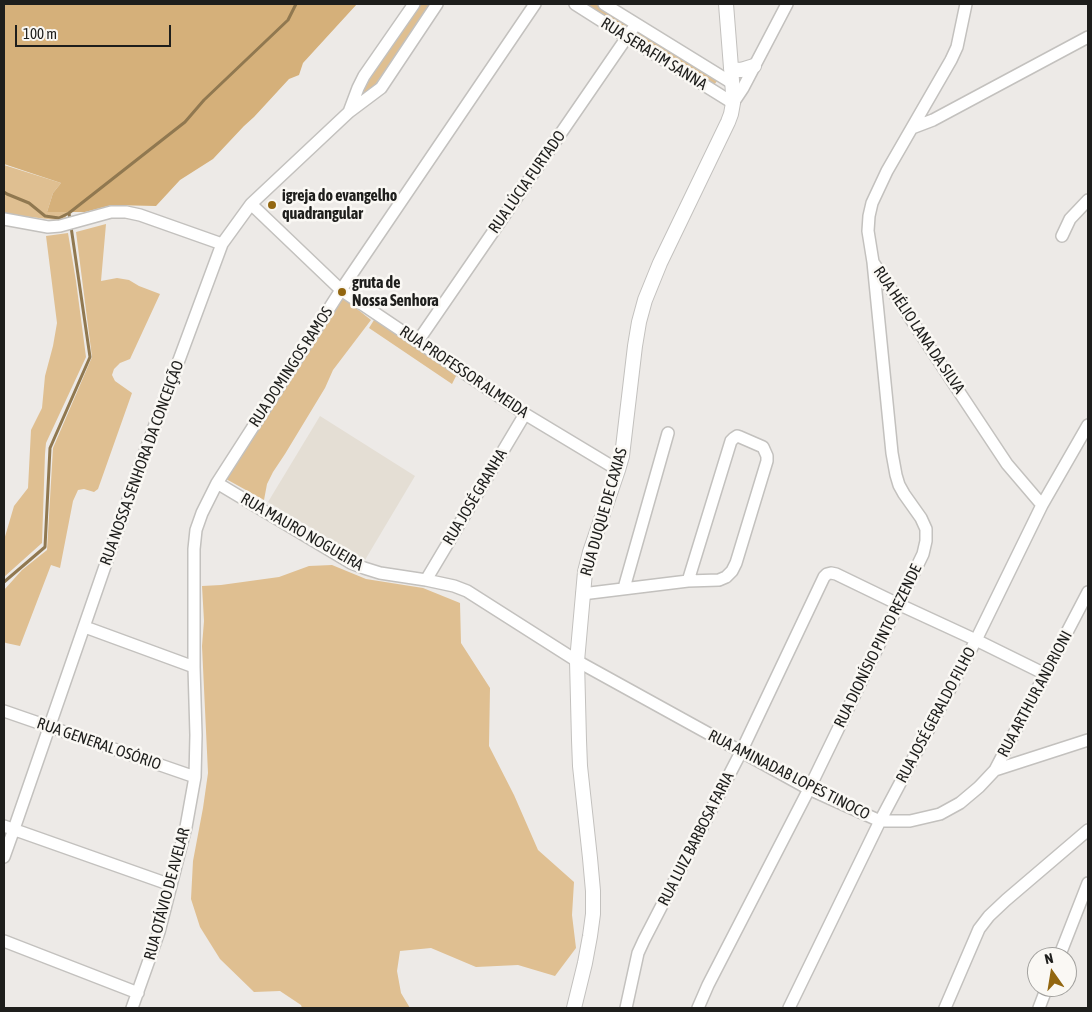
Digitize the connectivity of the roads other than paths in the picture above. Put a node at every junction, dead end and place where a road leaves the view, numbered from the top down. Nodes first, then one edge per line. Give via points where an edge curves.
1 (414, 4) edge
2 (437, 4) edge
3 (535, 4) edge
4 (575, 4) edge
5 (604, 4) edge
6 (726, 4) edge
7 (787, 4) edge
8 (966, 4) edge
9 (636, 24) junction
10 (1088, 37) edge
11 (627, 38) junction
12 (754, 66) junction
13 (731, 76) junction
14 (733, 103) junction
15 (349, 112) junction
16 (912, 128) junction
17 (1088, 200) edge
18 (251, 204) junction
19 (4, 219) edge
20 (1062, 236) dead end
21 (222, 244) junction
22 (873, 262) junction
23 (341, 290) junction
24 (418, 341) junction
25 (525, 414) junction
26 (1088, 425) edge
27 (668, 433) dead end
28 (618, 470) junction
29 (217, 483) junction
30 (1042, 505) junction
31 (426, 580) junction
32 (688, 581) junction
33 (624, 588) junction
34 (1088, 592) edge
35 (582, 594) junction
36 (898, 604) junction
37 (84, 626) junction
38 (976, 640) junction
39 (577, 661) junction
40 (194, 667) junction
41 (1045, 674) junction
42 (4, 711) edge
43 (49, 727) junction
44 (1088, 740) edge
45 (741, 752) junction
46 (995, 770) junction
47 (195, 777) junction
48 (810, 789) junction
49 (880, 821) junction
50 (9, 827) edge
51 (1088, 830) edge
52 (4, 857) edge
53 (1088, 883) edge
54 (171, 885) junction
55 (4, 941) edge
56 (1063, 947) edge
57 (138, 993) junction
58 (132, 1008) edge
59 (574, 1008) edge
60 (626, 1008) edge
61 (698, 1008) edge
62 (789, 1008) edge
63 (945, 1008) edge

1 - 15 street, RUA NOSSA SENHORA DA CONCEIÇÃO via 364,76
2 - 15 street, RUA NOSSA SENHORA DA CONCEIÇÃO via 381,88
3 - 23 street, RUA DOMINGOS RAMOS
4 - 11 street, RUA SERAFIM SANNA
5 - 9 street, RUA SERAFIM SANNA
6 - 13 street, RUA DUQUE DE CAXIAS
7 - 12 street
8 - 16 street, RUA HÉLIO LANA DA SILVA via 957,47
9 - 11 street, RUA LÚCIA FURTADO
9 - 13 street, RUA SERAFIM SANNA
10 - 16 street via 933,120
11 - 14 street, RUA SERAFIM SANNA
11 - 24 street, RUA LÚCIA FURTADO
12 - 13 street
12 - 14 street
13 - 14 street, RUA DUQUE DE CAXIAS
14 - 28 street, RUA DUQUE DE CAXIAS via 728,122 645,300 634,346
15 - 18 street, RUA NOSSA SENHORA DA CONCEIÇÃO
16 - 22 street, RUA HÉLIO LANA DA SILVA via 887,171 868,216
17 - 20 street via 1070,219
18 - 21 street, RUA NOSSA SENHORA DA CONCEIÇÃO
18 - 23 street, RUA PROFESSOR ALMEIDA
19 - 21 street via 48,227 111,212 126,212
21 - 37 street, RUA NOSSA SENHORA DA CONCEIÇÃO
22 - 30 street, RUA HÉLIO LANA DA SILVA via 1007,464
22 - 36 street, RUA DIONÍSIO PINTO REZENDE via 896,475 926,529 923,554
23 - 24 street, RUA PROFESSOR ALMEIDA
23 - 29 street, RUA DOMINGOS RAMOS
24 - 25 street, RUA PROFESSOR ALMEIDA
25 - 28 street, RUA PROFESSOR ALMEIDA
25 - 31 street, RUA JOSÉ GRANHA
26 - 30 street, RUA JOSÉ GERALDO FILHO
27 - 33 street
28 - 35 street, RUA DUQUE DE CAXIAS via 590,552
29 - 31 street, RUA MAURO NOGUEIRA via 351,563 380,573
29 - 40 street, RUA DOMINGOS RAMOS via 196,530
30 - 38 street, RUA JOSÉ GERALDO FILHO
31 - 39 street, RUA MAURO NOGUEIRA via 467,591
32 - 32 street via 720,580 732,571 767,461 764,447 737,436 731,441
32 - 33 street
33 - 35 street
34 - 41 street, RUA ARTHUR ANDRIONI
35 - 39 street, RUA DUQUE DE CAXIAS
36 - 38 street
36 - 45 street, RUA LUIZ BARBOSA FARIA via 836,574 827,574
36 - 48 street, RUA DIONÍSIO PINTO REZENDE
37 - 40 street
37 - 43 street, RUA NOSSA SENHORA DA CONCEIÇÃO
38 - 41 street
38 - 49 street, RUA JOSÉ GERALDO FILHO
39 - 45 street, RUA AMINADAB LOPES TINOCO
39 - 59 street, RUA DUQUE DE CAXIAS via 580,766 593,914
40 - 47 street, RUA DOMINGOS RAMOS
41 - 46 street, RUA ARTHUR ANDRIONI
42 - 43 street, RUA GENERAL OSÓRIO
43 - 47 street, RUA GENERAL OSÓRIO
43 - 50 street, RUA NOSSA SENHORA DA CONCEIÇÃO
44 - 46 street, RUA AMINADAB LOPES TINOCO
45 - 48 street, RUA AMINADAB LOPES TINOCO
45 - 60 street, RUA LUIZ BARBOSA FARIA via 644,940
46 - 49 street, RUA AMINADAB LOPES TINOCO via 960,803 940,814 910,821
47 - 54 street, RUA OTÁVIO DE AVELAR
48 - 49 street, RUA AMINADAB LOPES TINOCO
48 - 61 street, RUA DIONÍSIO PINTO REZENDE
49 - 62 street, RUA JOSÉ GERALDO FILHO
50 - 52 street, RUA NOSSA SENHORA DA CONCEIÇÃO
50 - 54 street
51 - 63 street via 989,916 979,929
53 - 56 street
54 - 57 street, RUA OTÁVIO DE AVELAR
55 - 57 street
57 - 58 street, RUA OTÁVIO DE AVELAR

